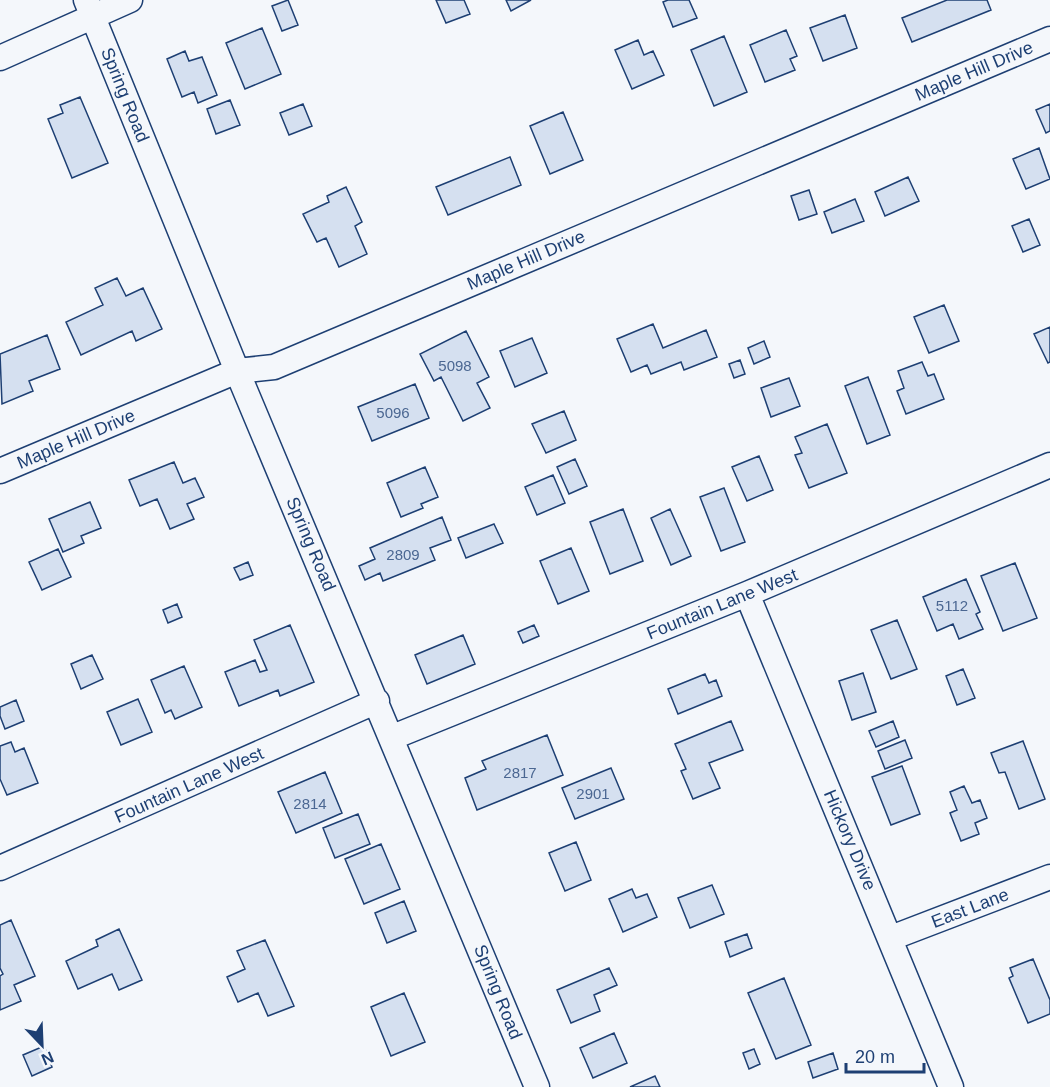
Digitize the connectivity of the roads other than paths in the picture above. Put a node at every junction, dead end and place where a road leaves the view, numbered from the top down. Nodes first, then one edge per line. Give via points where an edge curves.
1 (130, 0) edge
2 (90, 8) edge
3 (1050, 39) edge
4 (0, 58) edge
5 (237, 371) junction
6 (1050, 465) edge
7 (0, 471) edge
8 (747, 594) junction
9 (377, 701) junction
10 (393, 737) junction
11 (0, 868) edge
12 (1050, 877) edge
13 (891, 938) junction
14 (537, 1087) edge
15 (951, 1087) edge

1 - 2 street
2 - 4 street
2 - 5 street, Spring Road
3 - 5 street, Maple Hill Drive via 274,367
5 - 7 street, Maple Hill Drive
5 - 9 street, Spring Road
6 - 8 street, Fountain Lane West
8 - 10 street, Fountain Lane West
8 - 13 street, Hickory Drive
9 - 10 street, Spring Road
9 - 11 street, Fountain Lane West
10 - 14 street, Spring Road
12 - 13 street, East Lane
13 - 15 street, Hickory Drive

